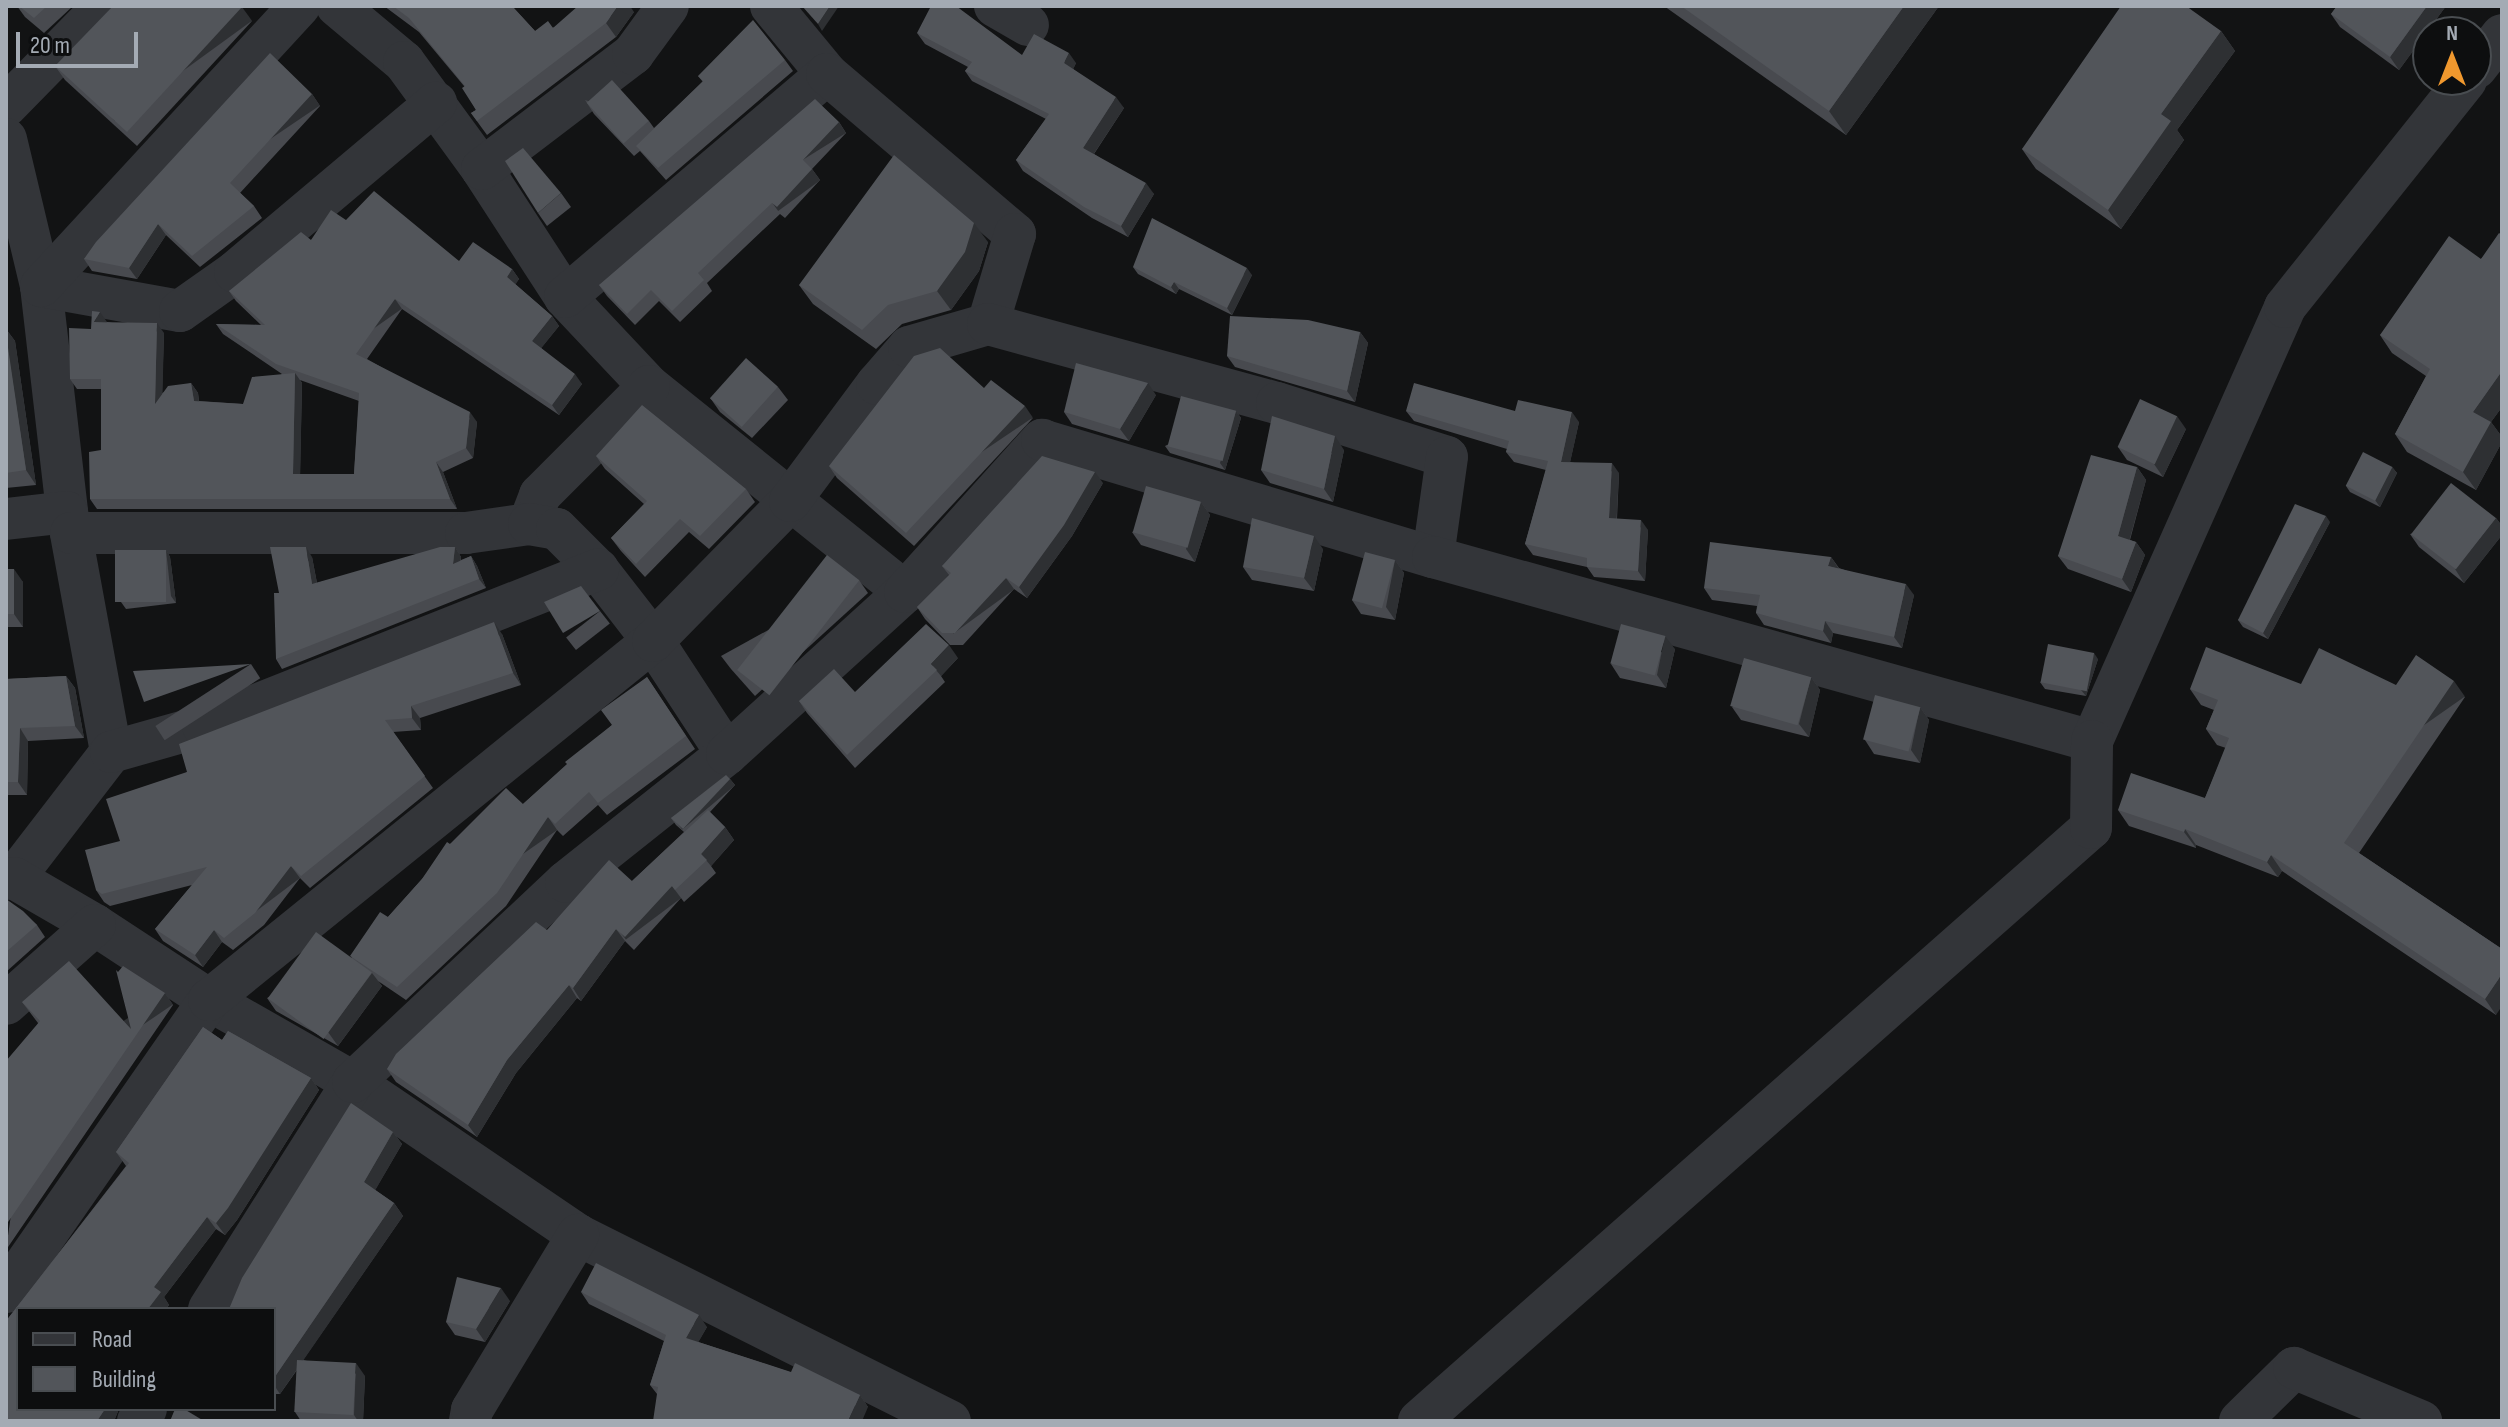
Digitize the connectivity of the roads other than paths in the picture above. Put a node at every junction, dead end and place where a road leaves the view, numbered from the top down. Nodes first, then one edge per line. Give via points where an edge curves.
1 (104, 6) edge
2 (299, 6) edge
3 (337, 6) edge
4 (668, 6) edge
5 (771, 6) edge
6 (827, 74) junction
7 (2453, 96) edge
8 (436, 103) junction
9 (6, 106) edge
10 (6, 139) edge
11 (482, 169) junction
12 (41, 286) junction
13 (565, 297) junction
14 (988, 324) junction
15 (649, 386) junction
16 (790, 501) junction
17 (6, 519) edge
18 (69, 522) junction
19 (529, 524) junction
20 (1433, 557) junction
21 (598, 570) junction
22 (905, 592) junction
23 (653, 641) junction
24 (2092, 741) junction
25 (111, 752) junction
26 (727, 754) junction
27 (10, 878) edge
28 (95, 925) junction
29 (209, 1000) junction
30 (6, 1004) edge
31 (353, 1082) junction
32 (578, 1235) junction
33 (6, 1292) edge
34 (210, 1307) edge
35 (470, 1421) edge
36 (950, 1421) edge
37 (1419, 1421) edge
38 (2240, 1421) edge
39 (2421, 1421) edge

1 - 9 street
2 - 12 street
3 - 8 street via 404,62
4 - 11 street via 633,54
5 - 6 street
6 - 13 street
6 - 14 street via 1015,234
7 - 24 street via 2285,307
8 - 11 street
8 - 12 street via 235,272 180,311
10 - 12 street
11 - 13 street
12 - 18 street
13 - 15 street
14 - 16 street via 909,347
14 - 20 street via 1277,403 1447,457
15 - 16 street
15 - 19 street via 540,495
16 - 22 street
16 - 23 street
17 - 18 street
18 - 19 street via 466,533
18 - 25 street
19 - 21 street via 557,529
20 - 22 street via 1042,440
20 - 24 street
21 - 23 street
21 - 25 street via 203,726
22 - 26 street
23 - 26 street
23 - 29 street
24 - 37 street via 2091,828
25 - 27 street
26 - 31 street via 566,882
27 - 28 street
28 - 29 street
28 - 30 street
29 - 31 street
29 - 33 street
31 - 32 street
31 - 34 street
32 - 35 street
32 - 36 street
38 - 39 street via 2294,1368

